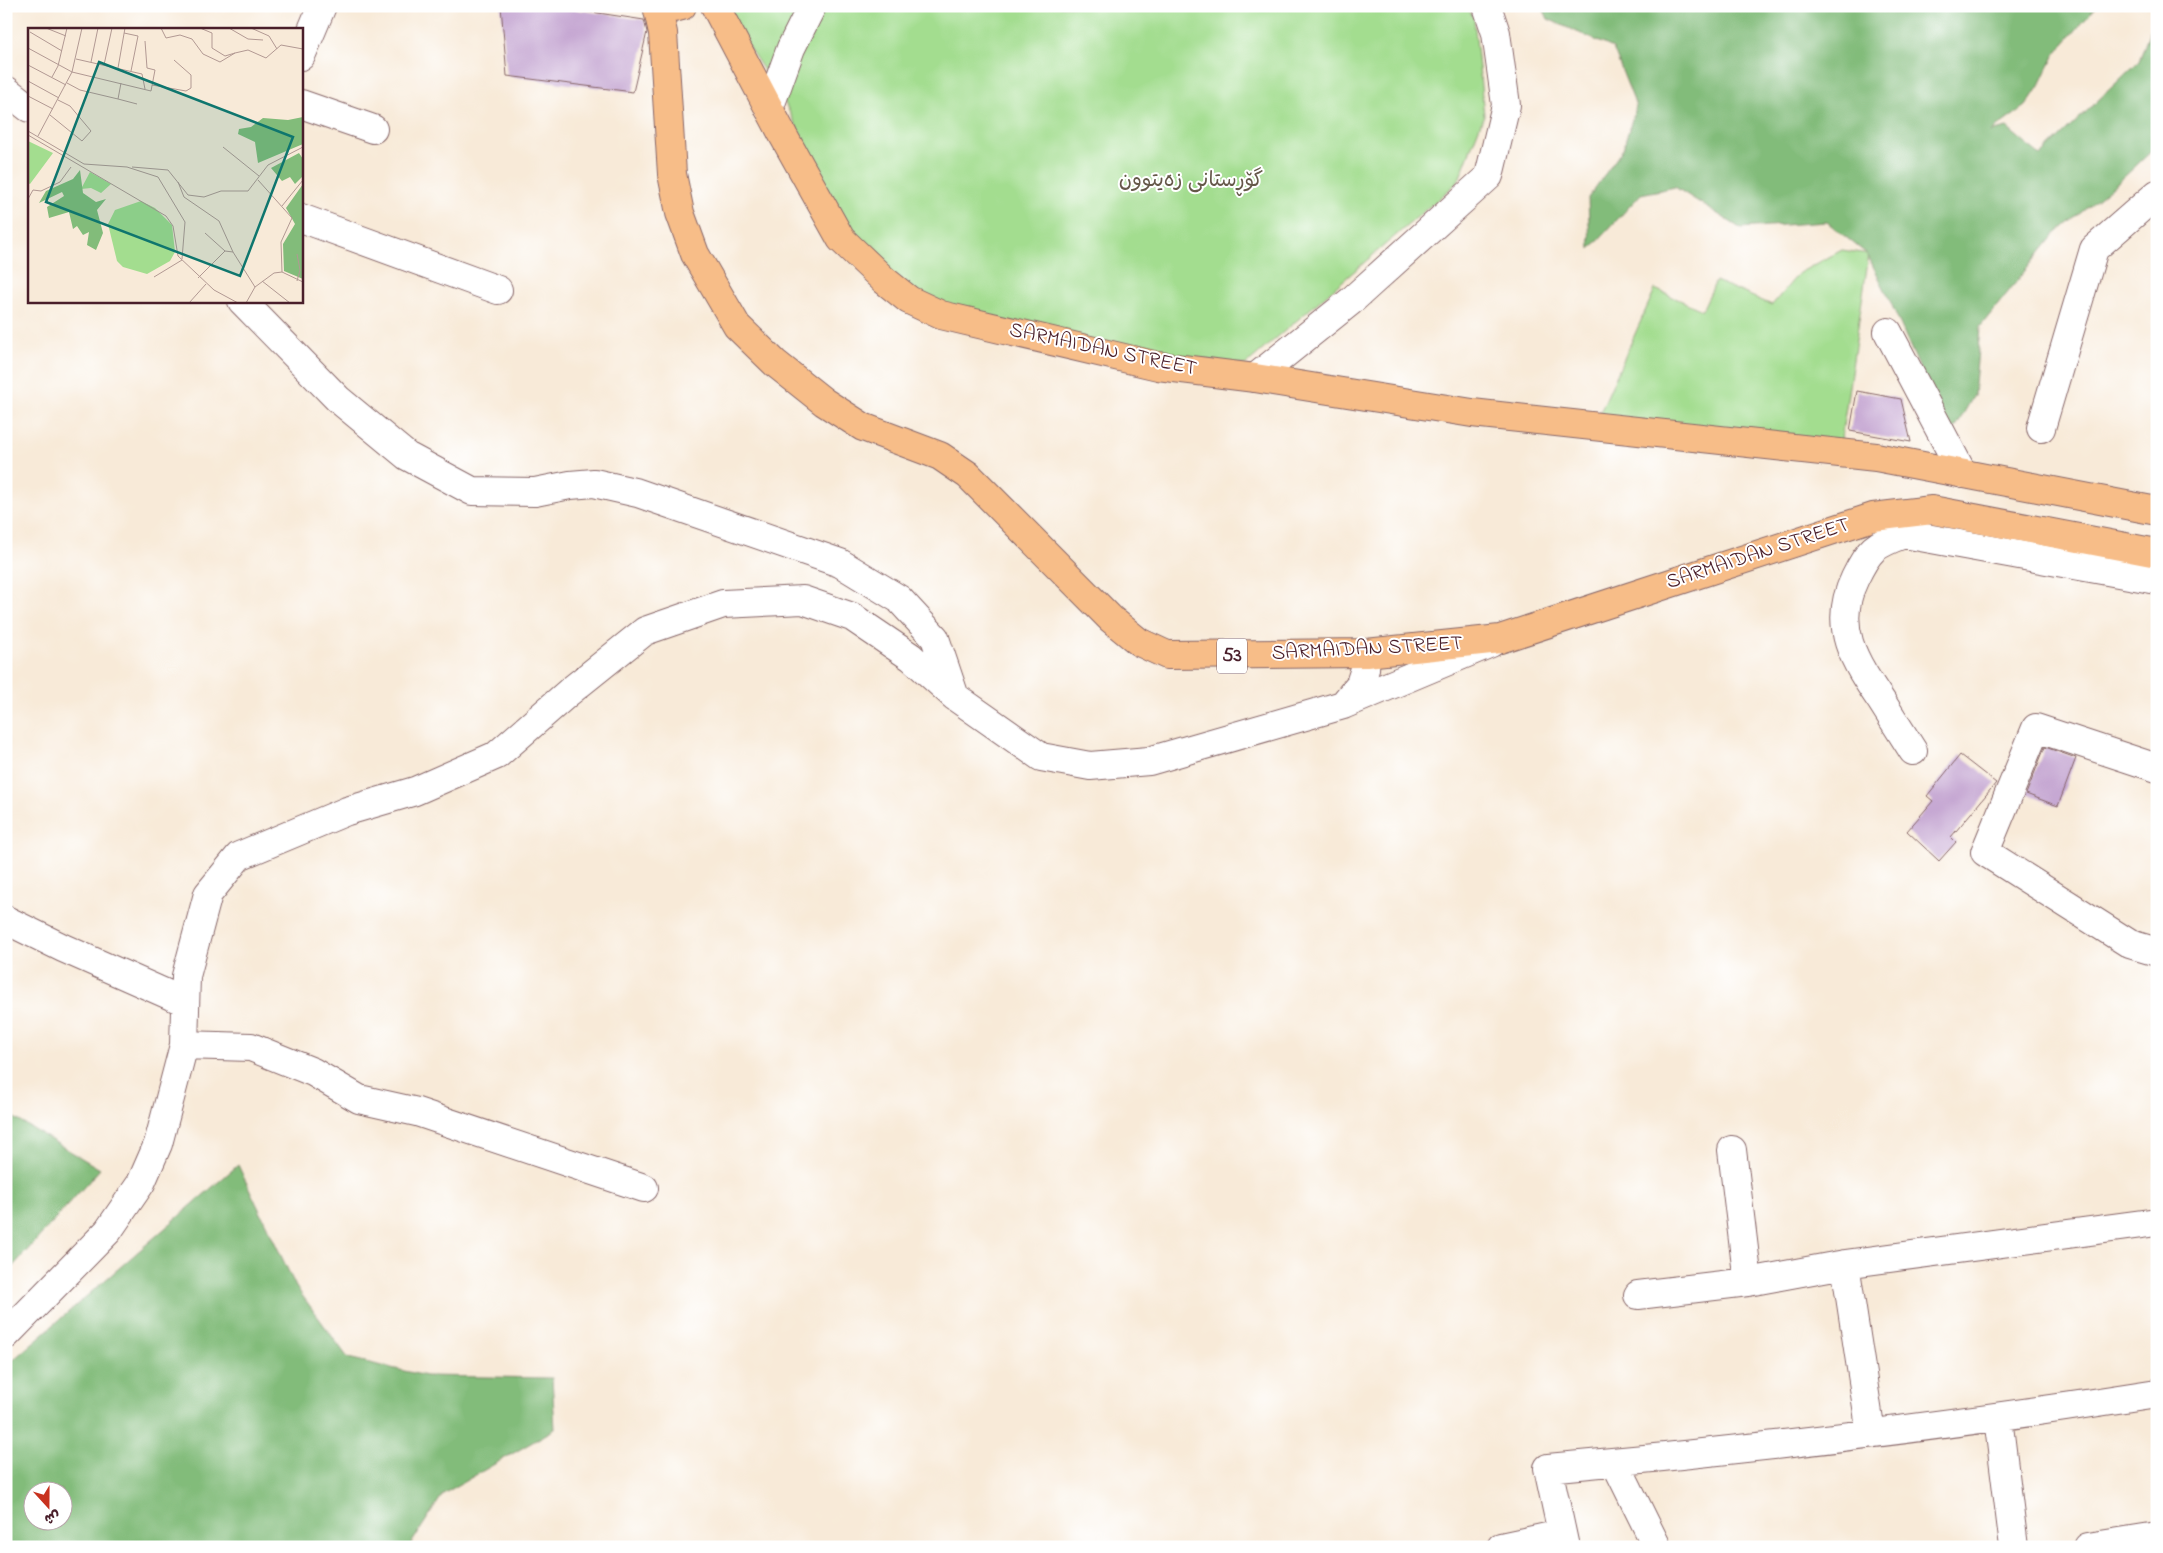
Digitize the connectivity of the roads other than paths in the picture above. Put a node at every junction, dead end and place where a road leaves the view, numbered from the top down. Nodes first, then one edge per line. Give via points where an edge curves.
1 (322, 6) edge
2 (657, 6) edge
3 (669, 6) edge
4 (682, 6) edge
5 (715, 6) edge
6 (812, 6) edge
7 (1487, 6) edge
8 (302, 54) edge
9 (6, 90) edge
10 (302, 104) edge
11 (28, 107) edge
12 (769, 109) junction
13 (373, 129) dead end
14 (2157, 194) edge
15 (302, 218) edge
16 (498, 290) dead end
17 (243, 302) edge
18 (1888, 332) dead end
19 (1255, 378) junction
20 (2041, 428) dead end
21 (1963, 474) junction
22 (2157, 511) edge
23 (2157, 553) edge
24 (2157, 580) edge
25 (1500, 639) junction
26 (1366, 653) junction
27 (954, 696) junction
28 (1343, 705) junction
29 (1913, 751) dead end
30 (2157, 768) edge
31 (6, 920) edge
32 (2157, 952) edge
33 (185, 1002) junction
34 (184, 1045) junction
35 (1732, 1150) dead end
36 (644, 1188) dead end
37 (2157, 1222) edge
38 (1845, 1264) junction
39 (1748, 1282) junction
40 (1638, 1295) dead end
41 (6, 1335) edge
42 (2157, 1393) edge
43 (1998, 1418) junction
44 (1871, 1432) junction
45 (1615, 1462) junction
46 (2157, 1536) edge
47 (1563, 1541) edge
48 (2099, 1546) edge
49 (1501, 1547) edge
50 (1657, 1547) edge
51 (2014, 1547) edge

1 - 8 street
2 - 26 main road, SARMAIDAN STREET / 53 via 663,33 672,174 680,213 695,254 737,326 775,363 824,402 863,427 940,456 968,475 1111,619 1140,642 1167,655
3 - 4 main road
5 - 12 main road, SARMAIDAN STREET
6 - 12 street via 791,48
7 - 19 street via 1496,33 1506,105 1489,176 1351,301
9 - 11 street
10 - 13 street
12 - 19 main road, SARMAIDAN STREET via 841,239 909,300 941,314 1158,366
14 - 20 street via 2094,249
15 - 16 street
17 - 27 street via 338,399 407,456 472,491 536,492 594,483 638,493 840,563 899,599 935,638
18 - 21 street
19 - 21 main road, SARMAIDAN STREET via 1472,413 1876,457
21 - 22 main road, SARMAIDAN STREET
23 - 25 main road, SARMAIDAN STREET / 53 via 1932,510 1873,517
24 - 29 street via 1904,534 1878,544 1863,561 1848,593 1848,643 1862,675
25 - 26 main road, SARMAIDAN STREET / 53
25 - 28 street
26 - 28 street via 1360,684
27 - 28 street via 1041,757 1090,766 1149,761
27 - 33 street via 911,657 852,617 803,600 723,604 645,632 568,692 497,755 415,791 347,810 239,856 208,894 186,976
30 - 32 street via 2036,728 1985,852 2130,944
31 - 33 street
33 - 34 street
34 - 36 street via 251,1047 313,1072 359,1099 417,1112
34 - 41 street via 158,1144 142,1183 108,1230
35 - 39 street
37 - 38 street
38 - 39 street
38 - 44 street
39 - 40 street
42 - 43 street
43 - 44 street
43 - 51 street
44 - 45 street
45 - 47 street via 1548,1468
45 - 50 street
46 - 48 street
47 - 49 street

